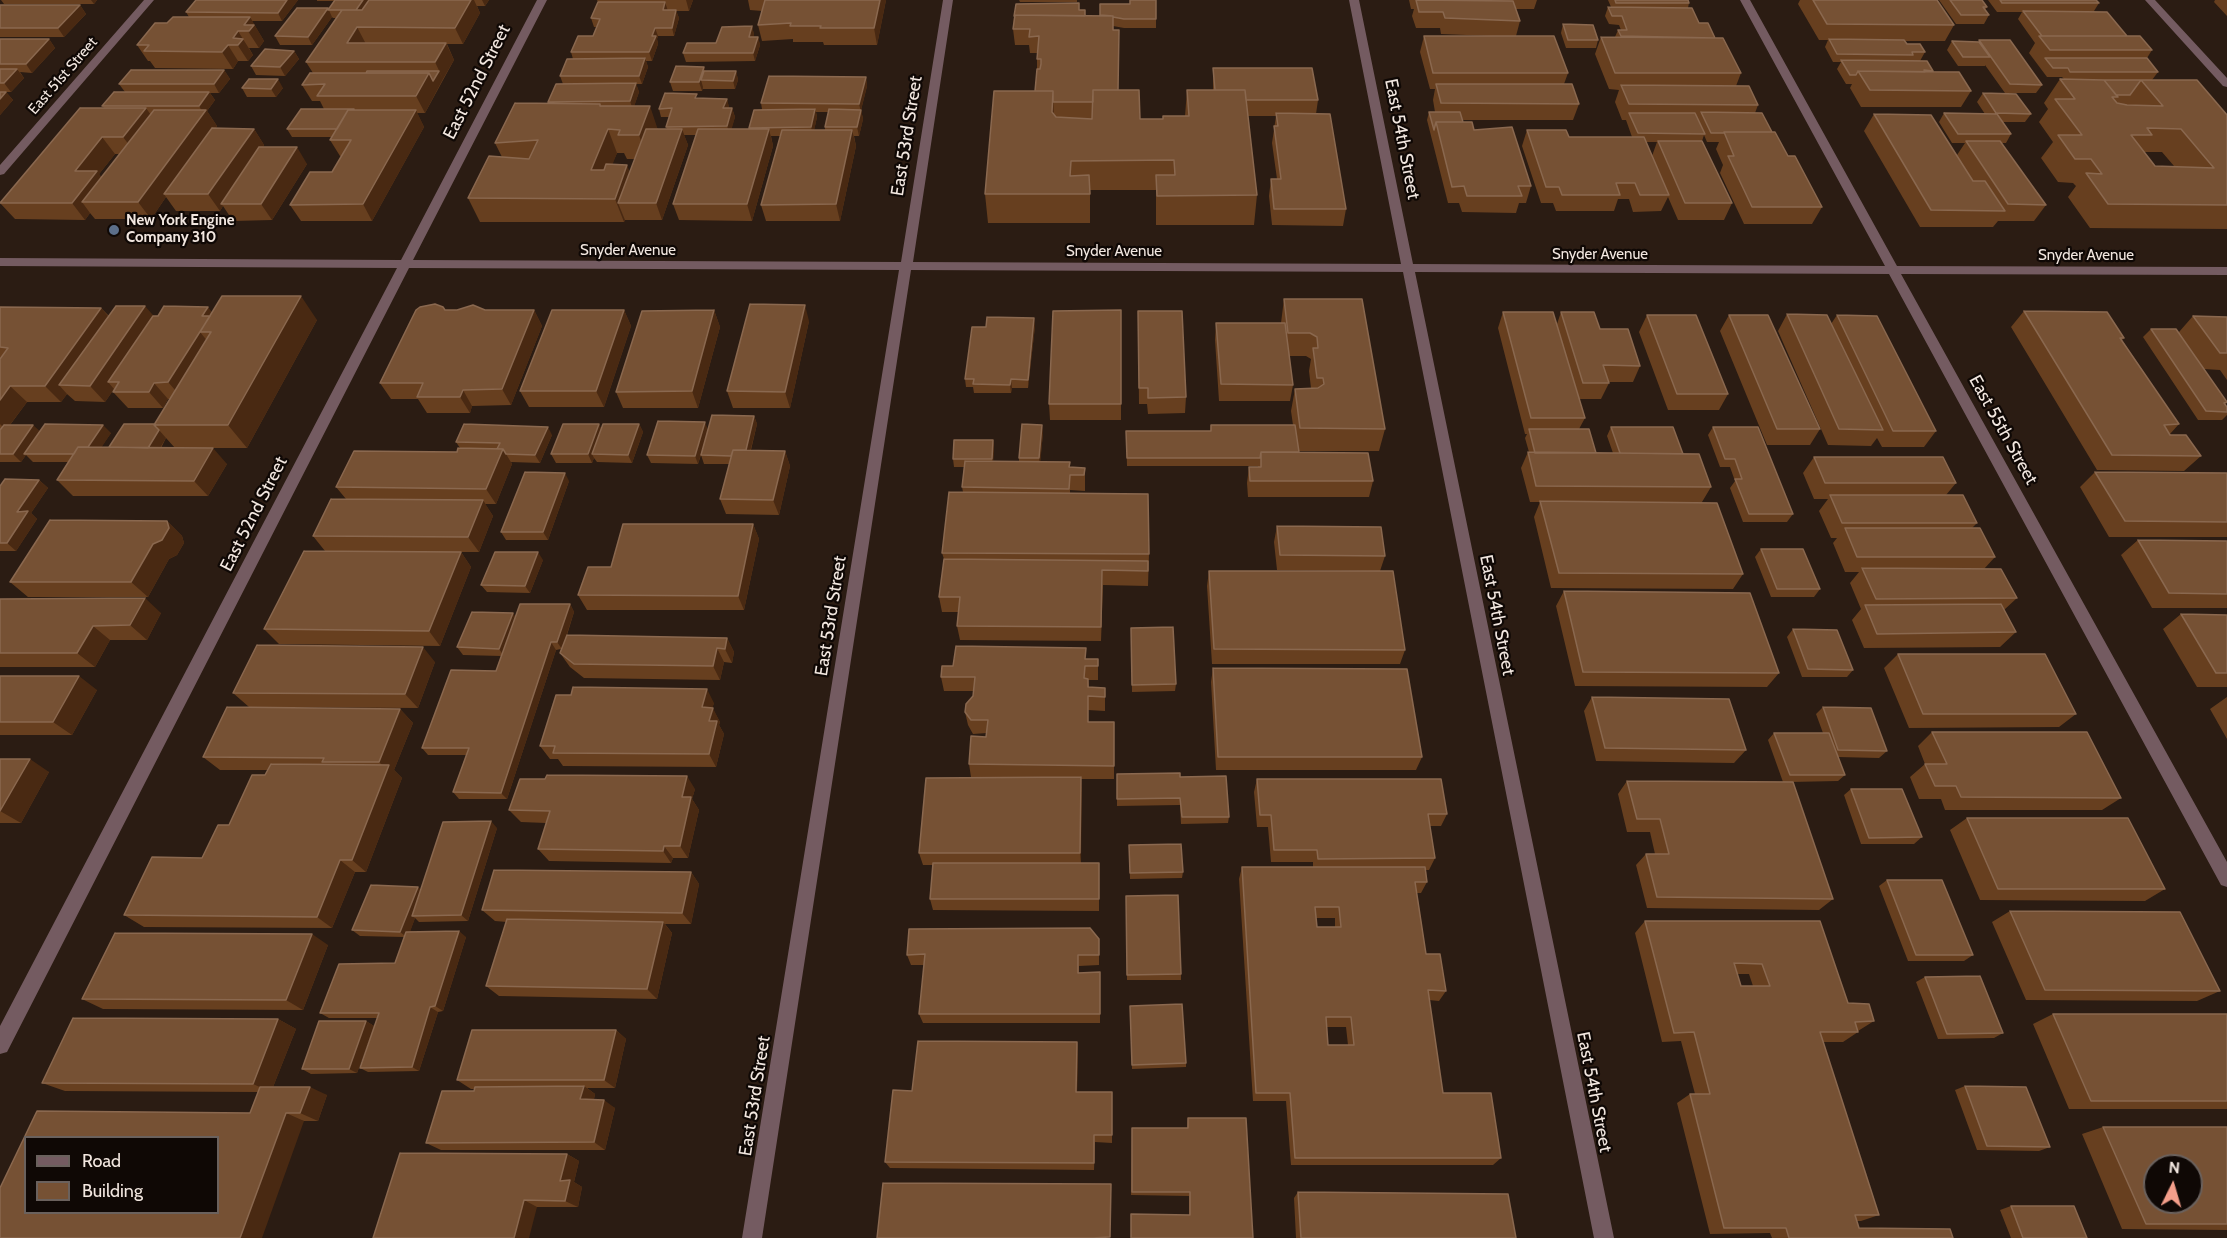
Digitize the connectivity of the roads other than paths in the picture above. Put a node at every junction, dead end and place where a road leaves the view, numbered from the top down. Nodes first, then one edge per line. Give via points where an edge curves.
1 (149, 0) edge
2 (542, 0) edge
3 (948, 0) edge
4 (1354, 0) edge
5 (1745, 0) edge
6 (2150, 0) edge
7 (2227, 84) edge
8 (0, 172) edge
9 (0, 262) edge
10 (405, 264) junction
11 (906, 267) junction
12 (1408, 269) junction
13 (1894, 271) junction
14 (2227, 271) edge
15 (2227, 879) edge
16 (0, 1046) edge
17 (752, 1238) edge
18 (1604, 1238) edge

1 - 8 street, East 51st Street
2 - 10 street, East 52nd Street
3 - 11 street, East 53rd Street
4 - 12 street, East 54th Street
5 - 13 street, East 55th Street
6 - 7 street
9 - 10 street, Snyder Avenue
10 - 11 street, Snyder Avenue
10 - 16 street, East 52nd Street
11 - 12 street, Snyder Avenue
11 - 17 street, East 53rd Street
12 - 13 street, Snyder Avenue
12 - 18 street, East 54th Street
13 - 14 street, Snyder Avenue
13 - 15 street, East 55th Street

